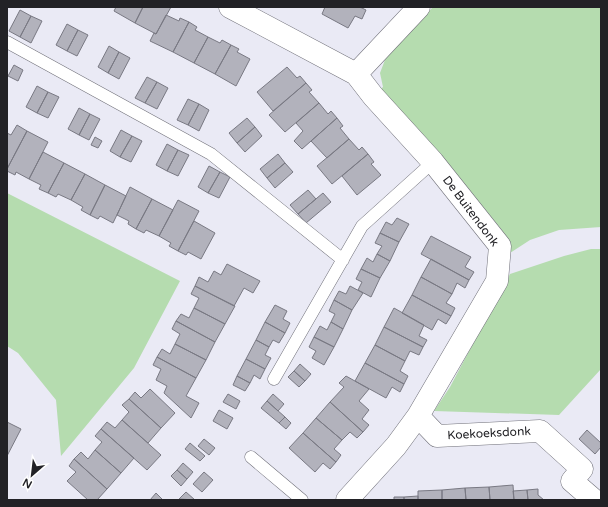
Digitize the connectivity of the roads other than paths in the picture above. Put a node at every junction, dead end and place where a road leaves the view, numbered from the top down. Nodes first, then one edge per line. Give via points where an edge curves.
1 (230, 7) edge
2 (420, 7) edge
3 (7, 42) edge
4 (356, 74) junction
5 (433, 162) junction
6 (343, 260) junction
7 (274, 379) dead end
8 (418, 416) junction
9 (251, 457) dead end
10 (302, 500) edge
11 (347, 500) edge
12 (594, 500) edge

1 - 4 street, De Buitendonk
2 - 4 street
3 - 6 lane via 211,154
4 - 5 street, De Buitendonk
5 - 6 lane via 362,226
5 - 8 street, De Buitendonk via 500,246 497,281
6 - 7 lane
8 - 11 street, De Buitendonk via 396,446
8 - 12 street, Koekoeksdonk via 437,436 540,431 582,469 572,481
9 - 10 lane

